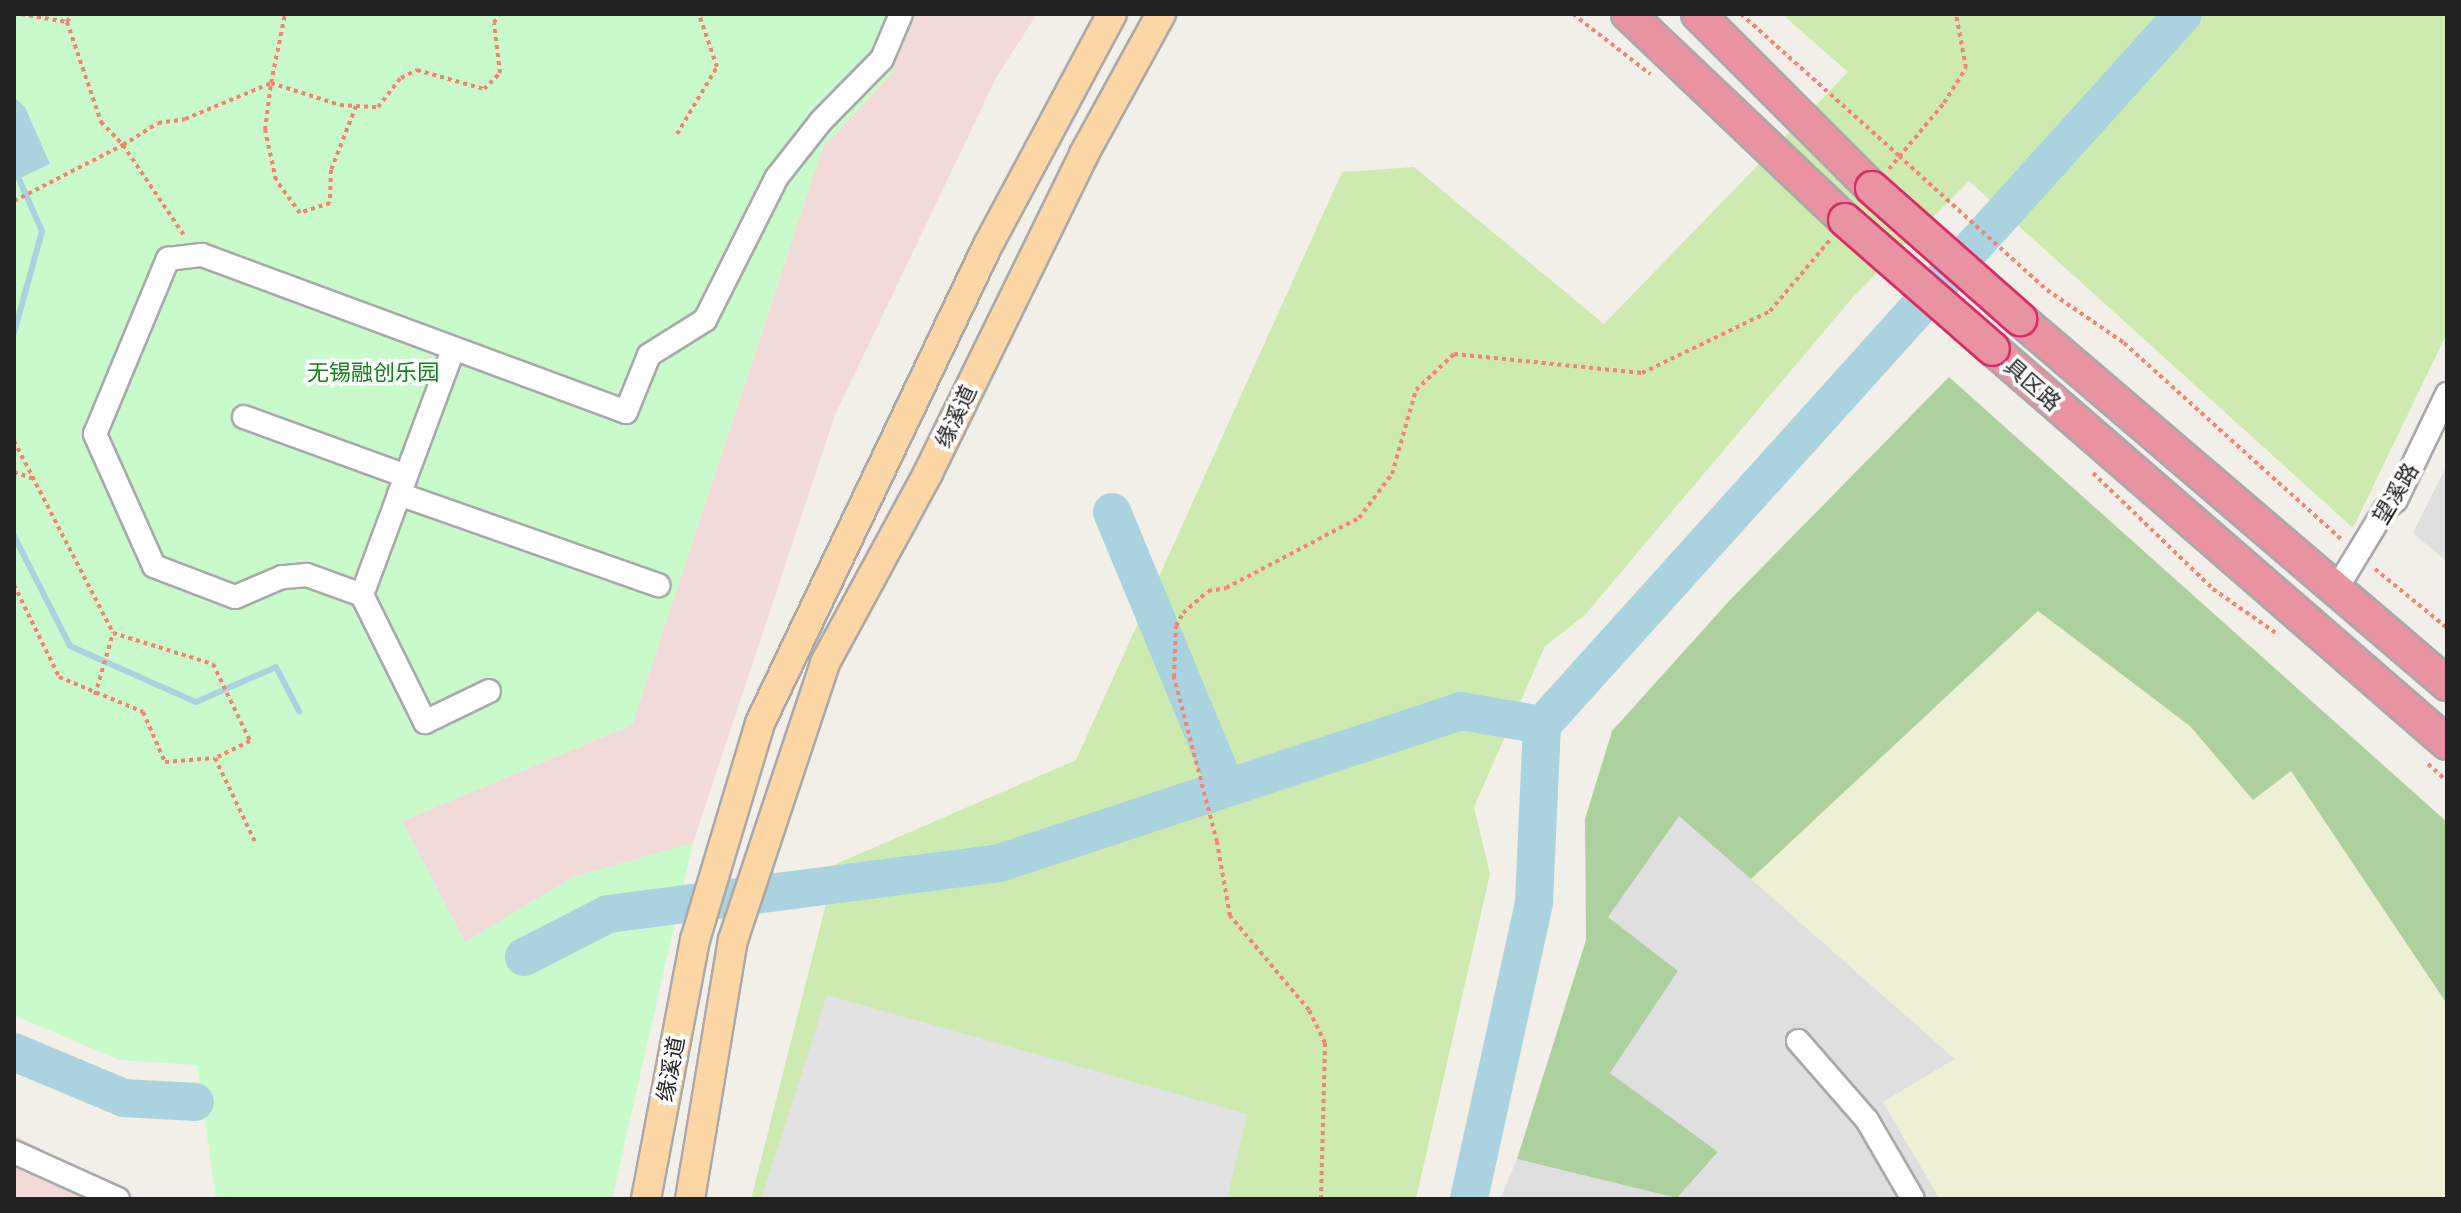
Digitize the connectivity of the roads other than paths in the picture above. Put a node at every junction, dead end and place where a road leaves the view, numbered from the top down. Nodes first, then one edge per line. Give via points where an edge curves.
1 (901, 14) edge
2 (1112, 14) edge
3 (1161, 14) edge
4 (1628, 14) edge
5 (1698, 14) edge
6 (453, 350) junction
7 (2447, 394) edge
8 (244, 417) dead end
9 (402, 485) junction
10 (658, 585) dead end
11 (2337, 588) junction
12 (362, 595) junction
13 (2447, 684) edge
14 (489, 691) dead end
15 (2436, 752) edge
16 (1798, 1041) dead end
17 (14, 1152) edge
18 (693, 1198) edge
19 (118, 1199) edge
20 (646, 1199) edge
21 (1913, 1199) edge

1 - 6 street via 882,59 821,121 777,177 705,320 649,355 626,412
2 - 20 main road, 缘溪道 via 988,245 760,723 695,940
3 - 18 main road, 缘溪道 via 1084,154 928,473 825,663 733,940
4 - 15 highway, 具区路, bridge via 1838,229 1993,349
5 - 11 highway, 具区路, bridge via 2020,319
6 - 9 street
6 - 12 street via 202,255 168,259 95,434 154,566 235,597 282,577 307,575
7 - 11 street, 望溪路 via 2396,500
8 - 9 street
9 - 10 street
9 - 12 street
11 - 13 highway, 具区路
12 - 14 street via 425,722
16 - 21 street via 1867,1120
17 - 19 street

